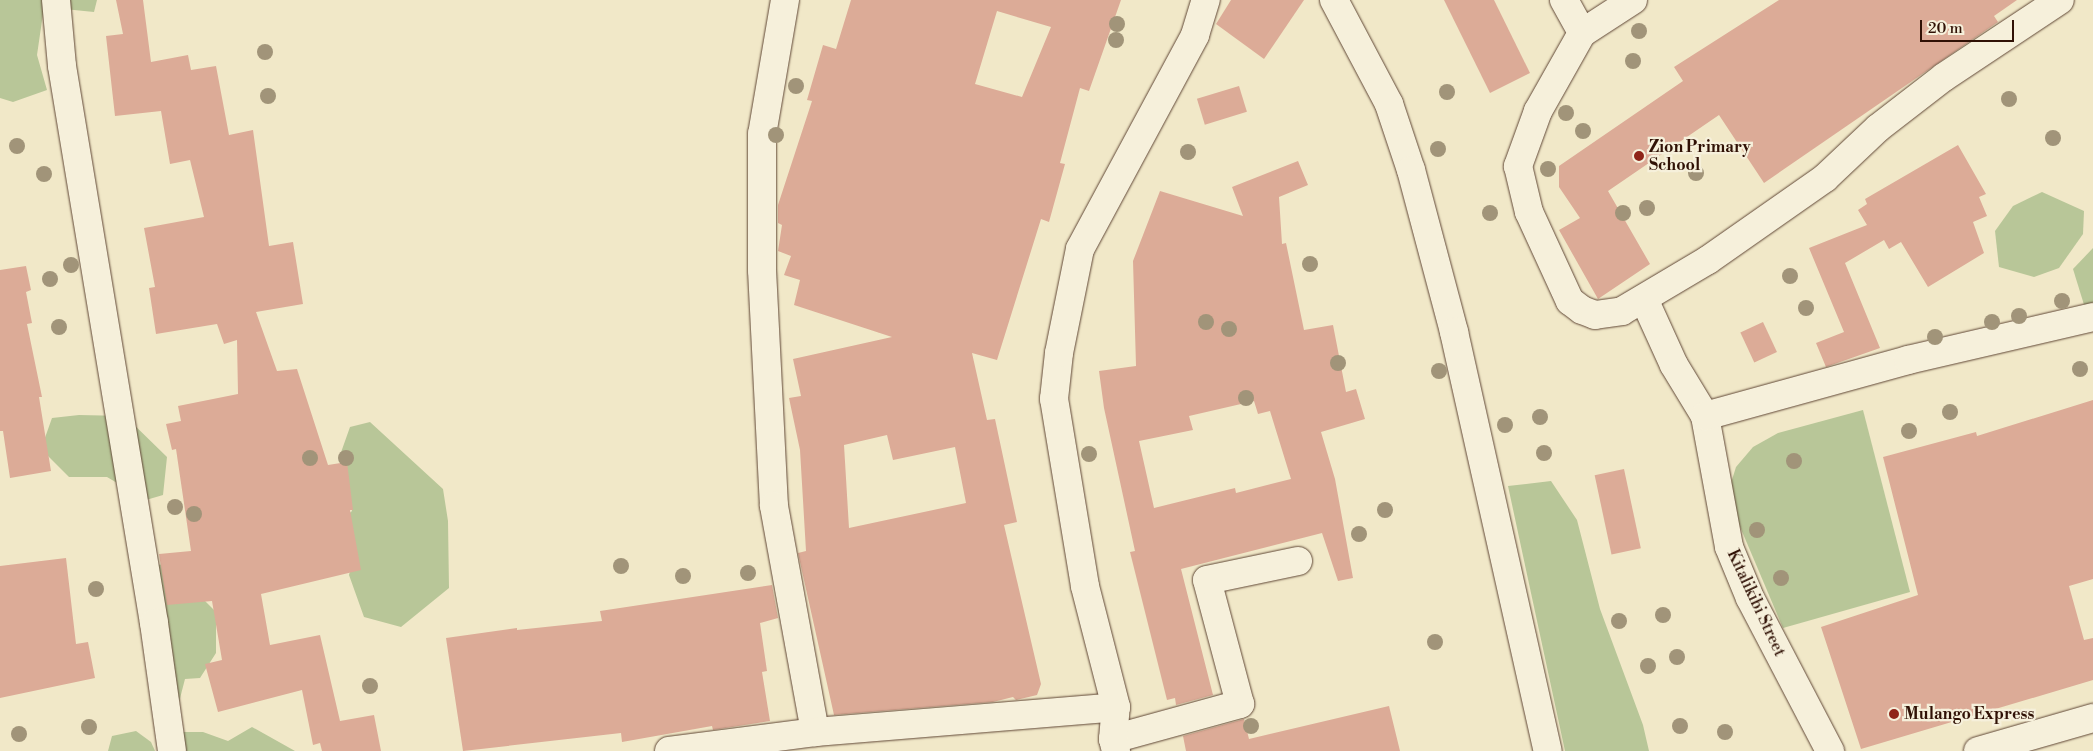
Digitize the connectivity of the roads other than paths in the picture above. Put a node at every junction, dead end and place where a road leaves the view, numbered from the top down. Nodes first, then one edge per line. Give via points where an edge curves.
1 (56, 0) edge
2 (785, 0) edge
3 (1206, 0) edge
4 (1334, 0) edge
5 (1564, 0) edge
6 (1633, 0) edge
7 (2060, 0) edge
8 (1582, 33) junction
9 (1644, 299) junction
10 (2093, 317) edge
11 (1705, 416) junction
12 (1298, 561) dead end
13 (1116, 707) junction
14 (2093, 718) edge
15 (815, 732) junction
16 (1114, 745) edge
17 (750, 746) edge
18 (172, 751) edge
19 (669, 751) edge
20 (1548, 751) edge
21 (1830, 751) edge
22 (1978, 751) edge

1 - 18 street via 62,66 154,622
2 - 15 street via 762,134 764,316 774,506
3 - 13 street via 1195,35 1080,249 1059,353 1054,399 1085,586
4 - 20 street via 1388,104 1411,170 1452,324
5 - 8 street
6 - 8 street
7 - 9 street via 1944,77 1878,128 1825,178 1708,260
8 - 9 street via 1538,111 1518,166 1522,191 1570,301 1595,315 1622,311
9 - 11 street via 1674,366
10 - 11 street via 1908,360
11 - 21 street, Kitalikibi Street via 1729,547 1750,598
12 - 16 street via 1207,580 1240,704
13 - 15 street
13 - 16 street
14 - 22 street
15 - 17 street
17 - 19 street

